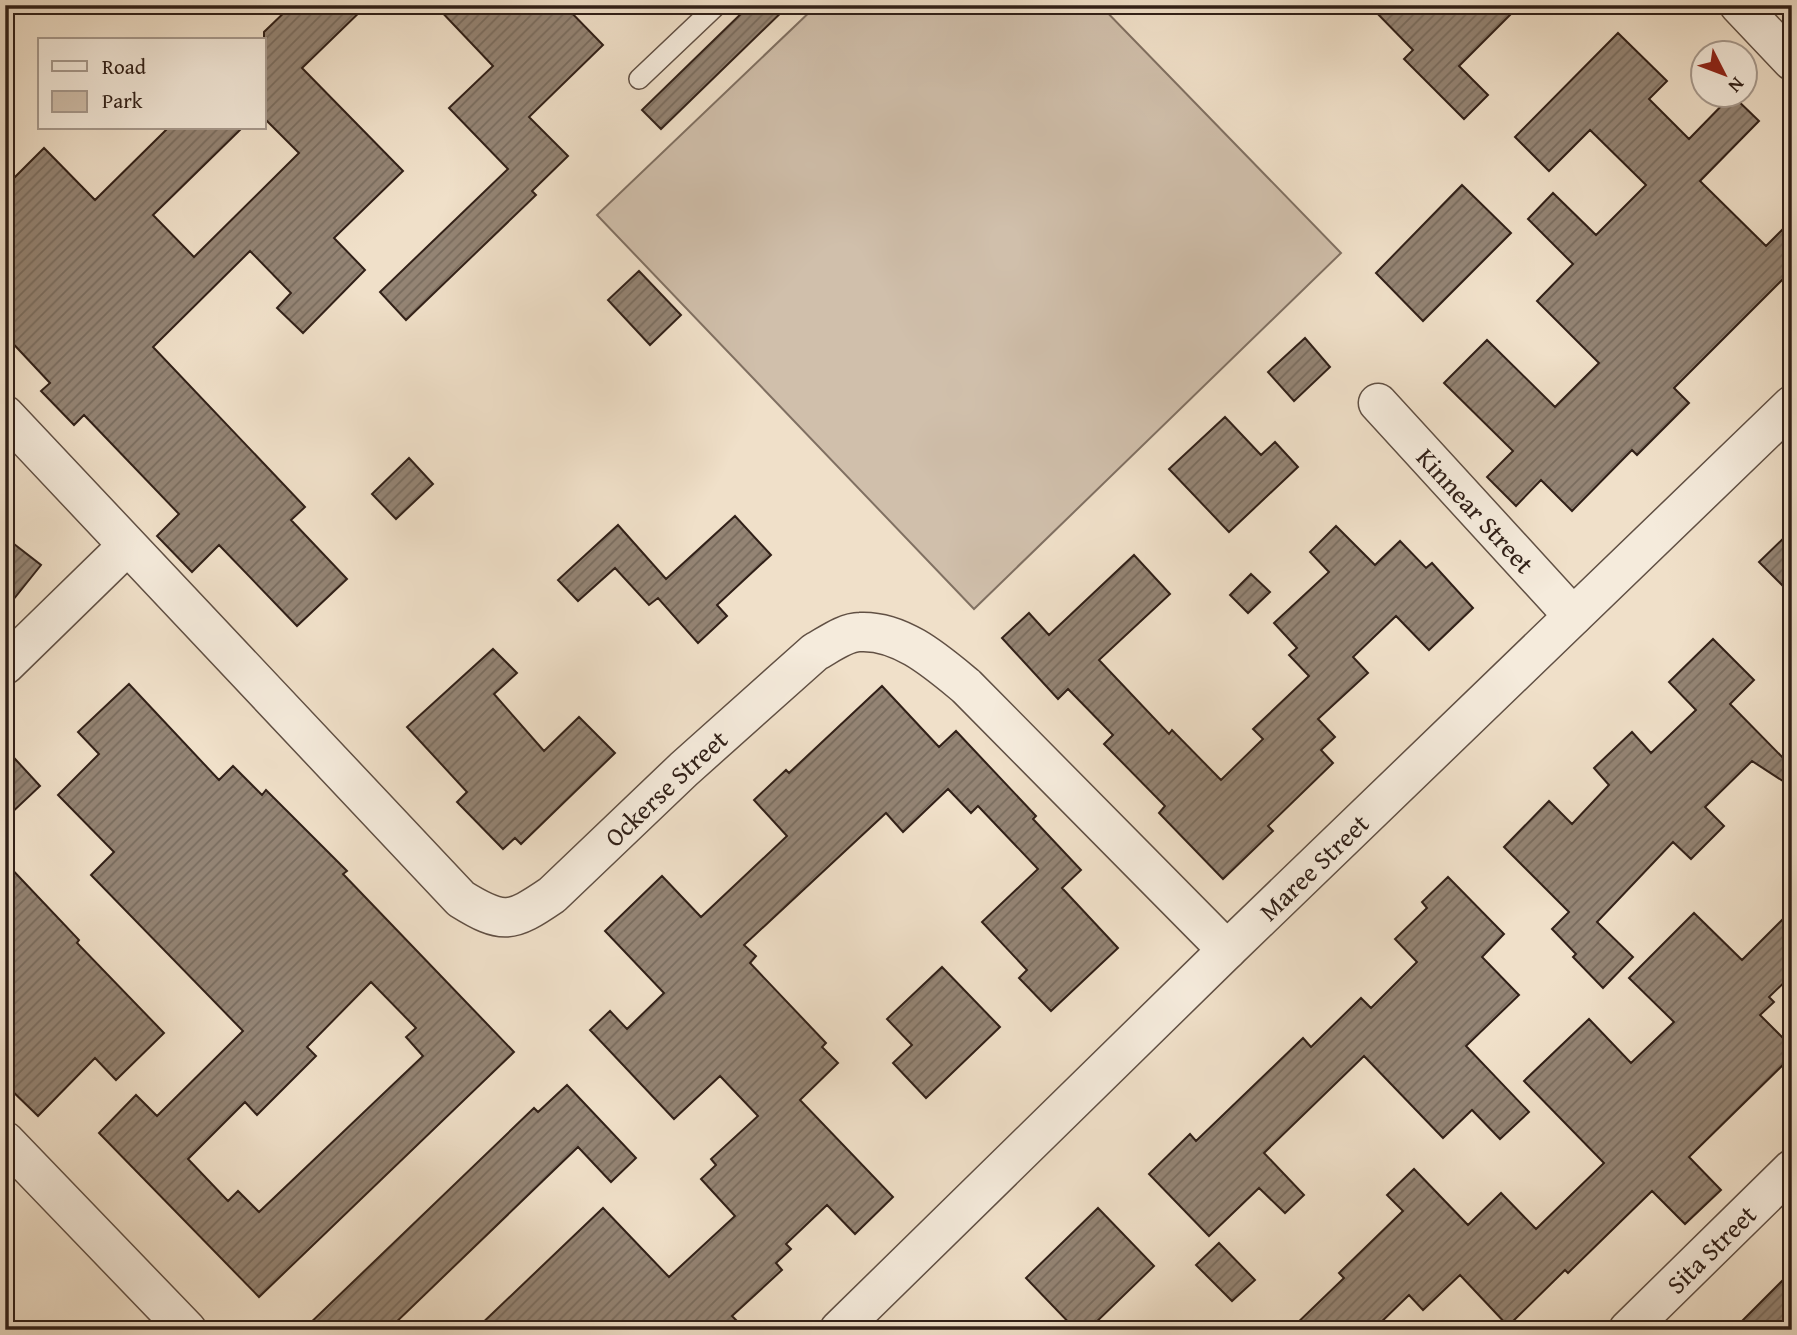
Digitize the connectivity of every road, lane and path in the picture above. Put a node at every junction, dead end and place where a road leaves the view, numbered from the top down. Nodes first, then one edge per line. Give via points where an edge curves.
1 (717, 5) edge
2 (1739, 5) edge
3 (1792, 61) edge
4 (639, 79) dead end
5 (1378, 403) dead end
6 (1792, 405) edge
7 (5, 415) edge
8 (127, 546) junction
9 (1573, 616) junction
10 (5, 665) edge
11 (1227, 950) junction
12 (5, 1141) edge
13 (1792, 1169) edge
14 (187, 1330) edge
15 (839, 1330) edge
16 (1628, 1330) edge

1 - 4 lane
2 - 3 street
5 - 9 street, Kinnear Street
6 - 9 street, Maree Street
7 - 8 street, Ockerse Street
8 - 10 street
8 - 11 street, Ockerse Street via 461,899 495,917 513,918 552,895 815,652 859,632 891,637 930,657 966,686
9 - 11 street, Maree Street
11 - 15 street, Maree Street
12 - 14 street
13 - 16 street, Sita Street

